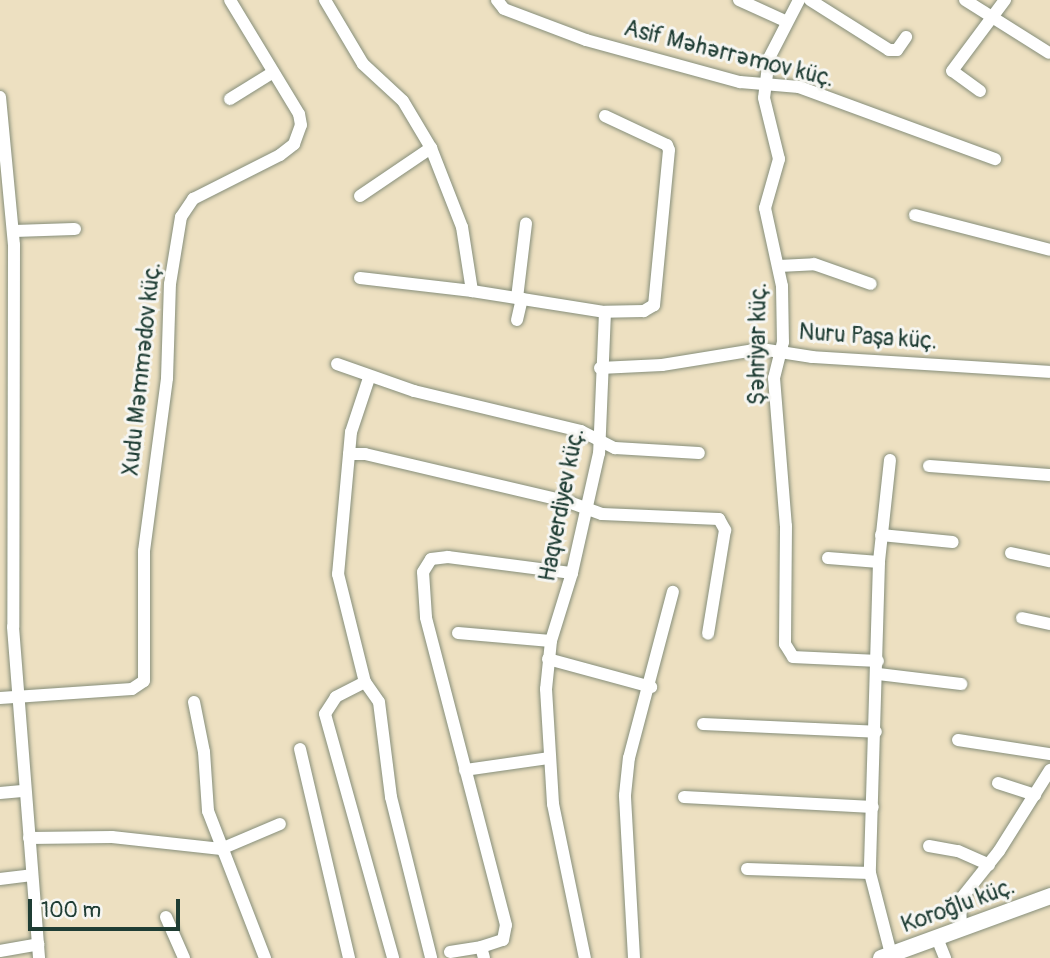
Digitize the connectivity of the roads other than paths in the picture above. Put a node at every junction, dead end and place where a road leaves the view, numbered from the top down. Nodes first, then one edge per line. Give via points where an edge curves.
1 (230, 0) edge
2 (326, 0) edge
3 (497, 0) edge
4 (739, 0) edge
5 (799, 0) edge
6 (810, 0) edge
7 (965, 0) edge
8 (1005, 0) edge
9 (992, 17) junction
10 (785, 21) junction
11 (906, 37) dead end
12 (1049, 53) edge
13 (272, 73) junction
14 (766, 84) junction
15 (980, 91) dead end
16 (0, 97) edge
17 (230, 99) dead end
18 (1, 113) edge
19 (604, 116) dead end
20 (430, 148) junction
21 (995, 159) dead end
22 (5, 189) edge
23 (360, 196) dead end
24 (915, 215) dead end
25 (526, 224) dead end
26 (75, 229) dead end
27 (13, 232) junction
28 (1050, 250) edge
29 (14, 258) junction
30 (0, 259) edge
31 (779, 266) junction
32 (360, 278) dead end
33 (871, 284) dead end
34 (472, 291) junction
35 (519, 299) junction
36 (605, 312) junction
37 (516, 320) dead end
38 (5, 342) edge
39 (779, 352) junction
40 (337, 364) dead end
41 (600, 368) junction
42 (1050, 372) edge
43 (369, 378) junction
44 (6, 433) edge
45 (600, 440) junction
46 (699, 453) dead end
47 (349, 454) junction
48 (890, 460) dead end
49 (929, 466) dead end
50 (1050, 475) edge
51 (585, 509) junction
52 (5, 513) edge
53 (881, 535) junction
54 (953, 542) dead end
55 (1011, 553) dead end
56 (5, 555) edge
57 (828, 558) dead end
58 (1050, 561) edge
59 (879, 562) junction
60 (572, 573) junction
61 (673, 592) dead end
62 (1022, 618) dead end
63 (1050, 624) edge
64 (6, 628) edge
65 (458, 633) dead end
66 (708, 634) dead end
67 (551, 641) junction
68 (548, 659) junction
69 (878, 667) junction
70 (365, 682) junction
71 (961, 684) dead end
72 (651, 687) junction
73 (19, 695) junction
74 (0, 698) edge
75 (194, 702) dead end
76 (703, 724) dead end
77 (877, 732) junction
78 (958, 740) dead end
79 (300, 749) dead end
80 (1050, 754) edge
81 (550, 758) junction
82 (464, 770) junction
83 (1050, 770) edge
84 (998, 783) dead end
85 (25, 791) junction
86 (0, 793) edge
87 (1035, 795) junction
88 (684, 797) dead end
89 (873, 807) junction
90 (280, 824) dead end
91 (29, 838) junction
92 (929, 846) dead end
93 (220, 849) junction
94 (989, 865) junction
95 (747, 869) dead end
96 (870, 873) junction
97 (32, 875) junction
98 (0, 878) edge
99 (1050, 895) edge
100 (166, 917) dead end
101 (961, 930) junction
102 (937, 938) junction
103 (38, 944) junction
104 (0, 951) edge
105 (450, 952) dead end
106 (483, 952) edge
107 (886, 956) edge
108 (39, 958) edge
109 (184, 958) edge
110 (265, 958) edge
111 (349, 958) edge
112 (393, 958) edge
113 (431, 958) edge
114 (585, 958) edge
115 (634, 958) edge
116 (945, 958) edge

1 - 13 street, Xudu Məmmədov küç.
2 - 20 street via 363,64 403,101
3 - 14 street, Asif Məhərrəmov küç. via 504,9 586,40 716,76
4 - 10 street
5 - 10 street, Şəhriyar küç.
6 - 11 street via 889,50 897,50
7 - 9 street
8 - 9 street
9 - 12 street
9 - 15 street via 952,71
10 - 14 street, Şəhriyar küç. via 769,58
13 - 17 street
13 - 73 street, Xudu Məmmədov küç. via 299,114 301,125 294,144 193,199 181,217 170,284 167,378 144,551 142,684 132,689
14 - 21 street, Asif Məhərrəmov küç. via 799,88
14 - 31 street, Şəhriyar küç. via 764,98 779,159 766,198 765,219
16 - 18 street
18 - 22 street
19 - 36 street via 667,145 668,150 654,304 644,312
20 - 23 street
20 - 34 street via 462,227
22 - 27 street
24 - 28 street
25 - 35 street
26 - 27 street
27 - 29 street
29 - 30 street
29 - 38 street
31 - 33 street via 814,264
31 - 39 street, Şəhriyar küç. via 784,326
32 - 34 street
34 - 35 street
35 - 36 street
35 - 37 street
36 - 41 street, Haqverdiyev küç.
38 - 44 street
39 - 41 street, Nuru Paşa küç. via 761,349 662,365
39 - 42 street, Nuru Paşa küç.
39 - 69 street, Şəhriyar küç. via 774,378 786,526 786,651 793,657
40 - 43 street
41 - 45 street, Haqverdiyev küç.
43 - 45 street via 581,431
43 - 47 street via 356,412
44 - 52 street
45 - 46 street via 622,449
45 - 51 street, Haqverdiyev küç.
47 - 51 street via 365,454
47 - 70 street via 338,574
48 - 53 street
49 - 50 street
51 - 60 street, Haqverdiyev küç.
51 - 66 street via 723,521 718,590
52 - 56 street
53 - 54 street
53 - 59 street
55 - 58 street
56 - 64 street
57 - 59 street
59 - 69 street
60 - 67 street, Haqverdiyev küç.
60 - 82 street via 448,557 430,559 425,565 426,617
61 - 72 street
62 - 63 street
64 - 73 street
65 - 67 street
67 - 68 street, Haqverdiyev küç.
68 - 72 street
68 - 81 street, Haqverdiyev küç.
69 - 71 street
69 - 77 street
70 - 112 street via 336,697 326,714
70 - 113 street via 379,702 391,797
72 - 115 street via 629,758 624,817
73 - 74 street, Xudu Məmmədov küç.
73 - 85 street
75 - 93 street via 204,752 204,793
76 - 77 street
77 - 89 street
78 - 80 street
79 - 111 street
81 - 82 street
81 - 114 street, Haqverdiyev küç. via 557,830
82 - 106 street via 506,925 503,940
83 - 87 street
84 - 87 street
85 - 86 street
85 - 91 street
87 - 94 street
88 - 89 street
89 - 96 street
90 - 93 street
91 - 93 street via 112,837
91 - 97 street
92 - 94 street via 958,851
93 - 110 street
94 - 101 street via 960,900
95 - 96 street
96 - 107 street
97 - 98 street
97 - 103 street
99 - 101 street, Koroğlu küç.
100 - 109 street
101 - 102 street, Koroğlu küç.
102 - 107 street, Koroğlu küç.
102 - 116 street
103 - 104 street
103 - 108 street
105 - 106 street

